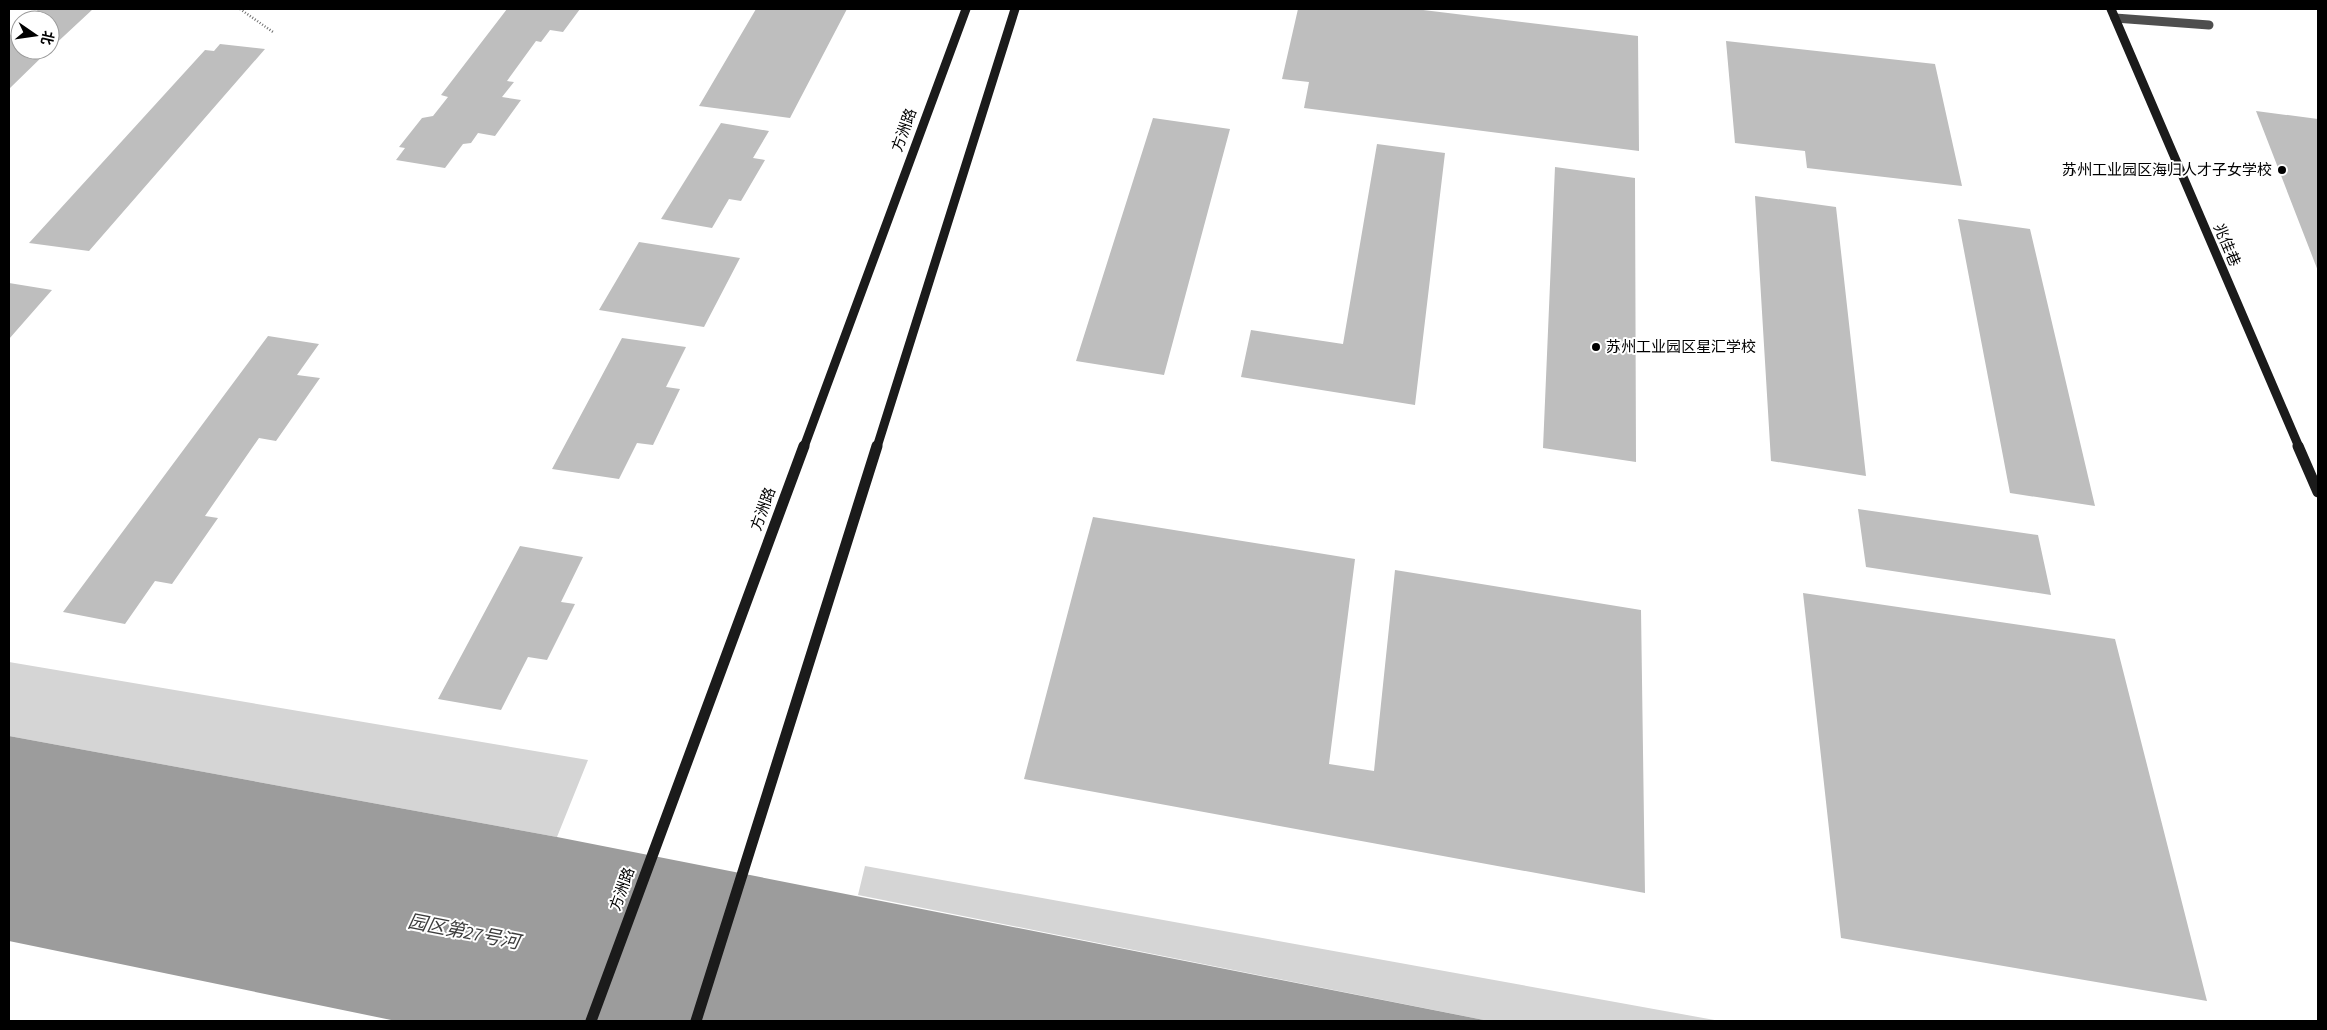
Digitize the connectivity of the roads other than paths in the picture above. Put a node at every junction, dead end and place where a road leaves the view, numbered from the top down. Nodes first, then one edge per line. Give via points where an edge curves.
1 (966, 9) edge
2 (1016, 9) edge
3 (2111, 9) edge
4 (2115, 18) junction
5 (2209, 25) dead end
6 (2318, 492) edge
7 (591, 1021) edge
8 (696, 1021) edge

1 - 7 main road, 方洲路
2 - 8 main road
3 - 4 main road, 兆佳巷
4 - 5 lane
4 - 6 main road, 兆佳巷

